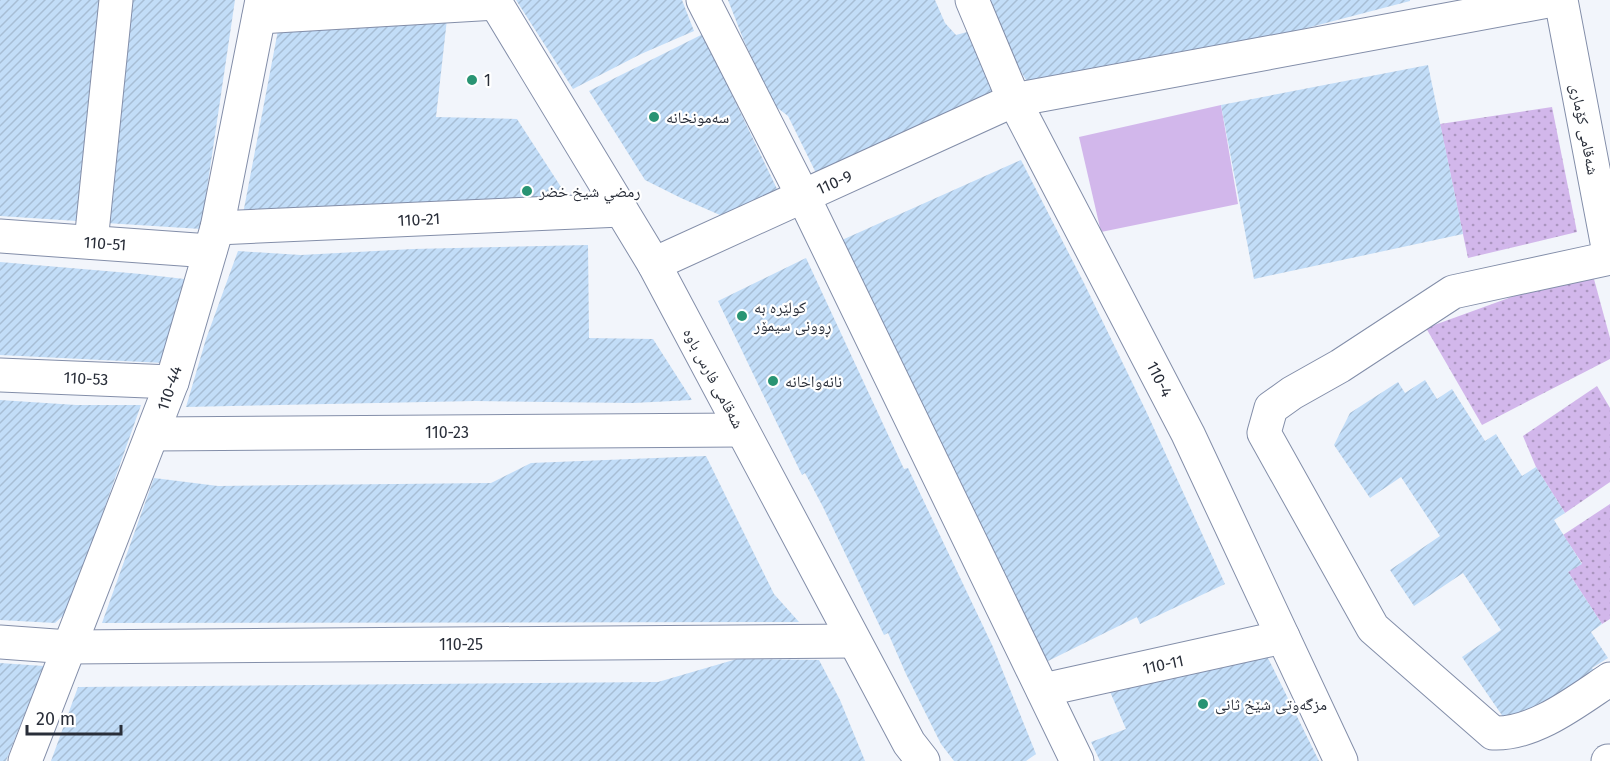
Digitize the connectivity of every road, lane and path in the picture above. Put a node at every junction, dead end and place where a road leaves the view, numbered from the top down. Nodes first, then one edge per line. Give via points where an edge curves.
1 (116, 0) edge
2 (703, 0) edge
3 (972, 0) edge
4 (1553, 0) edge
5 (1561, 0) edge
6 (495, 2) edge
7 (261, 9) edge
8 (1014, 100) junction
9 (803, 196) junction
10 (621, 210) junction
11 (0, 236) edge
12 (213, 239) junction
13 (91, 242) junction
14 (1610, 258) edge
15 (654, 264) junction
16 (0, 375) edge
17 (172, 382) junction
18 (742, 430) junction
19 (152, 434) junction
20 (1283, 637) junction
21 (854, 641) junction
22 (0, 642) edge
23 (69, 647) junction
24 (1610, 679) edge
25 (1043, 690) junction
26 (25, 761) edge
27 (923, 761) edge
28 (1077, 761) edge
29 (1341, 761) edge

1 - 13 street
2 - 9 street
3 - 8 street, 110-4
4 - 8 street, 110-9
5 - 14 street, شەقامی کۆماری
6 - 7 street
6 - 10 street, شەقامی فارس باوە
7 - 12 street, 110-44
8 - 9 street, 110-9
8 - 20 street, 110-4 via 1188,434
9 - 15 street, 110-9
9 - 25 street
10 - 12 street, 110-21
10 - 15 street, شەقامی فارس باوە
11 - 13 street, 110-51
12 - 13 street, 110-51
12 - 17 street, 110-44
14 - 24 street via 1453,292 1271,408 1264,433 1373,628 1493,733 1507,734 1560,713
15 - 18 street, شەقامی فارس باوە
16 - 17 street, 110-53
17 - 19 street, 110-44
18 - 19 street, 110-23
18 - 21 street, شەقامی فارس باوە
19 - 23 street, 110-44
20 - 25 street, 110-11
20 - 29 street, 110-4
21 - 23 street, 110-25
21 - 27 street, شەقامی فارس باوە via 909,743
22 - 23 street, 110-25
23 - 26 street, 110-44
25 - 28 street

